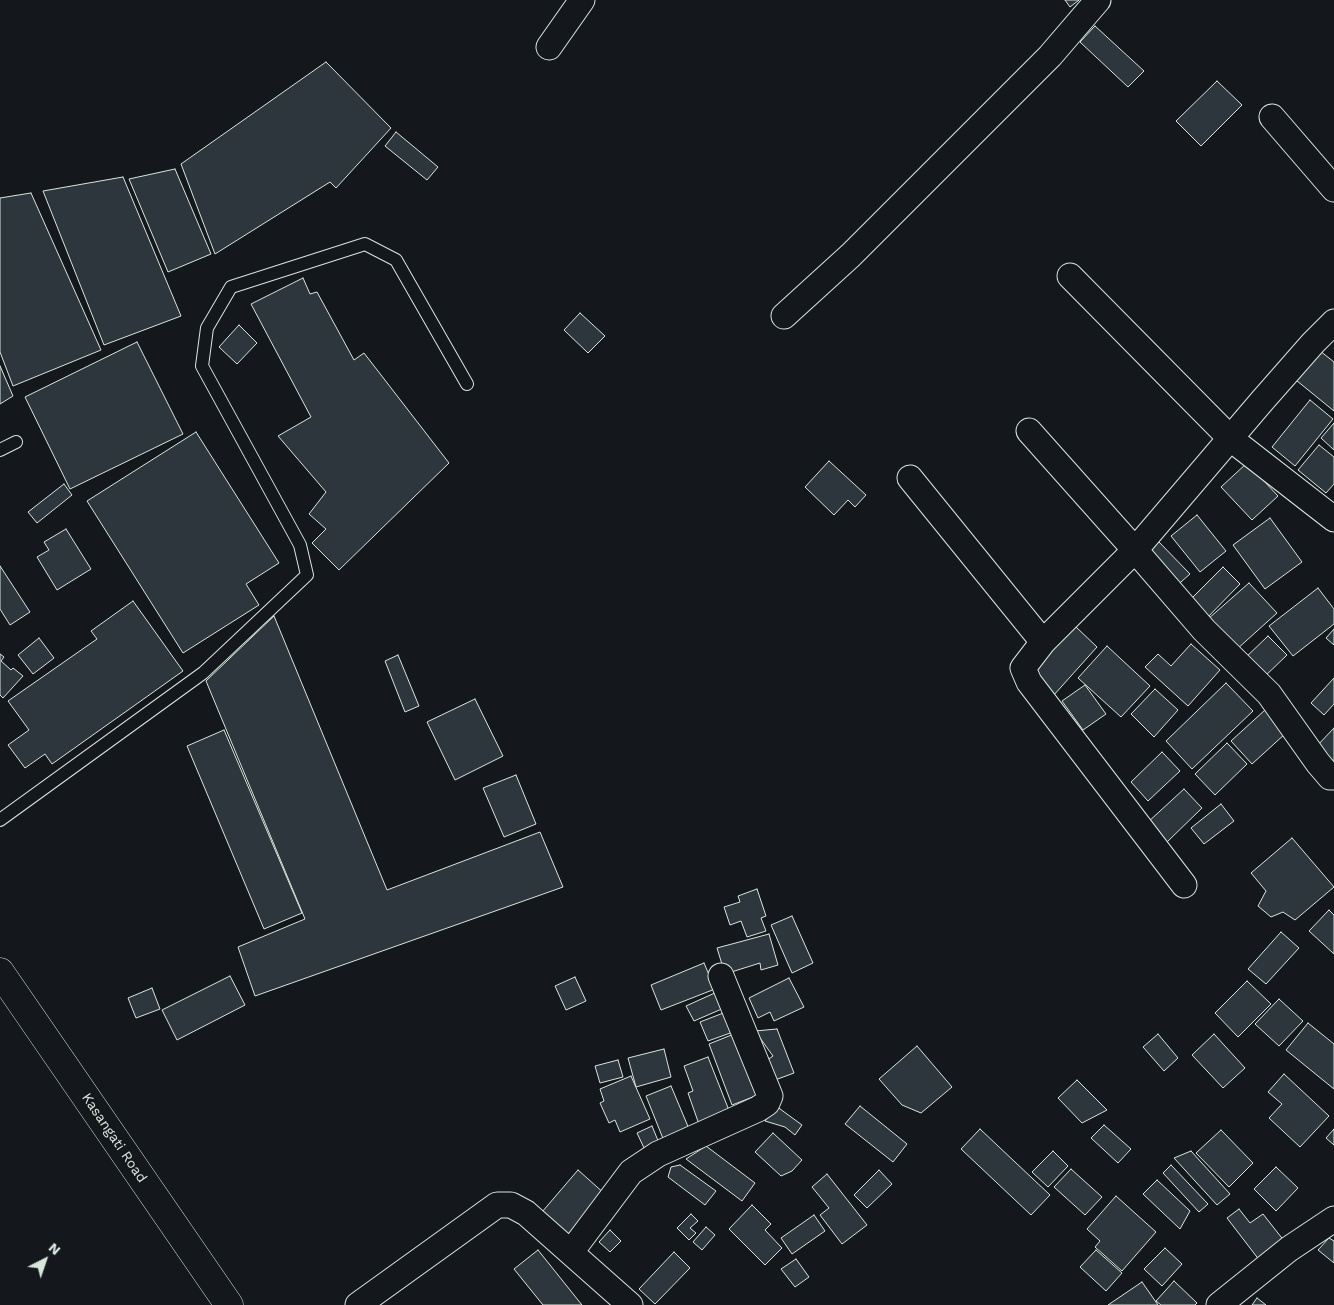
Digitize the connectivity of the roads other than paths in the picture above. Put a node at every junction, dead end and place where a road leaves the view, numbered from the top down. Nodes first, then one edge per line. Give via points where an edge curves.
1 (582, 0) edge
2 (1098, 0) edge
3 (548, 47) dead end
4 (1272, 117) dead end
5 (1334, 189) edge
6 (1070, 276) dead end
7 (784, 316) dead end
8 (1334, 322) edge
9 (467, 384) dead end
10 (1029, 431) dead end
11 (1231, 438) junction
12 (16, 442) dead end
13 (0, 450) edge
14 (910, 478) dead end
15 (1334, 519) edge
16 (1135, 550) junction
17 (1043, 642) junction
18 (1334, 777) edge
19 (0, 820) edge
20 (1184, 885) dead end
21 (0, 972) edge
22 (721, 976) dead end
23 (1334, 1219) edge
24 (571, 1252) junction
25 (229, 1305) edge
26 (358, 1305) edge
27 (630, 1305) edge
28 (1219, 1305) edge

1 - 3 street
2 - 7 street via 1050,56 851,255
4 - 5 street
6 - 11 street
8 - 11 street
9 - 19 lane via 396,260 365,244 231,287 207,328 202,366 300,545 308,575 202,673
10 - 16 street
11 - 15 street
11 - 16 street
12 - 13 lane
14 - 17 street
16 - 17 street
16 - 18 street via 1204,630 1269,694 1318,763 1330,777
17 - 20 street via 1024,668 1029,682
21 - 25 street, Kasangati Road
22 - 24 street via 770,1096 767,1103 658,1154 631,1172
23 - 28 street via 1289,1249
24 - 26 street via 526,1213 511,1205 496,1205
24 - 27 street

